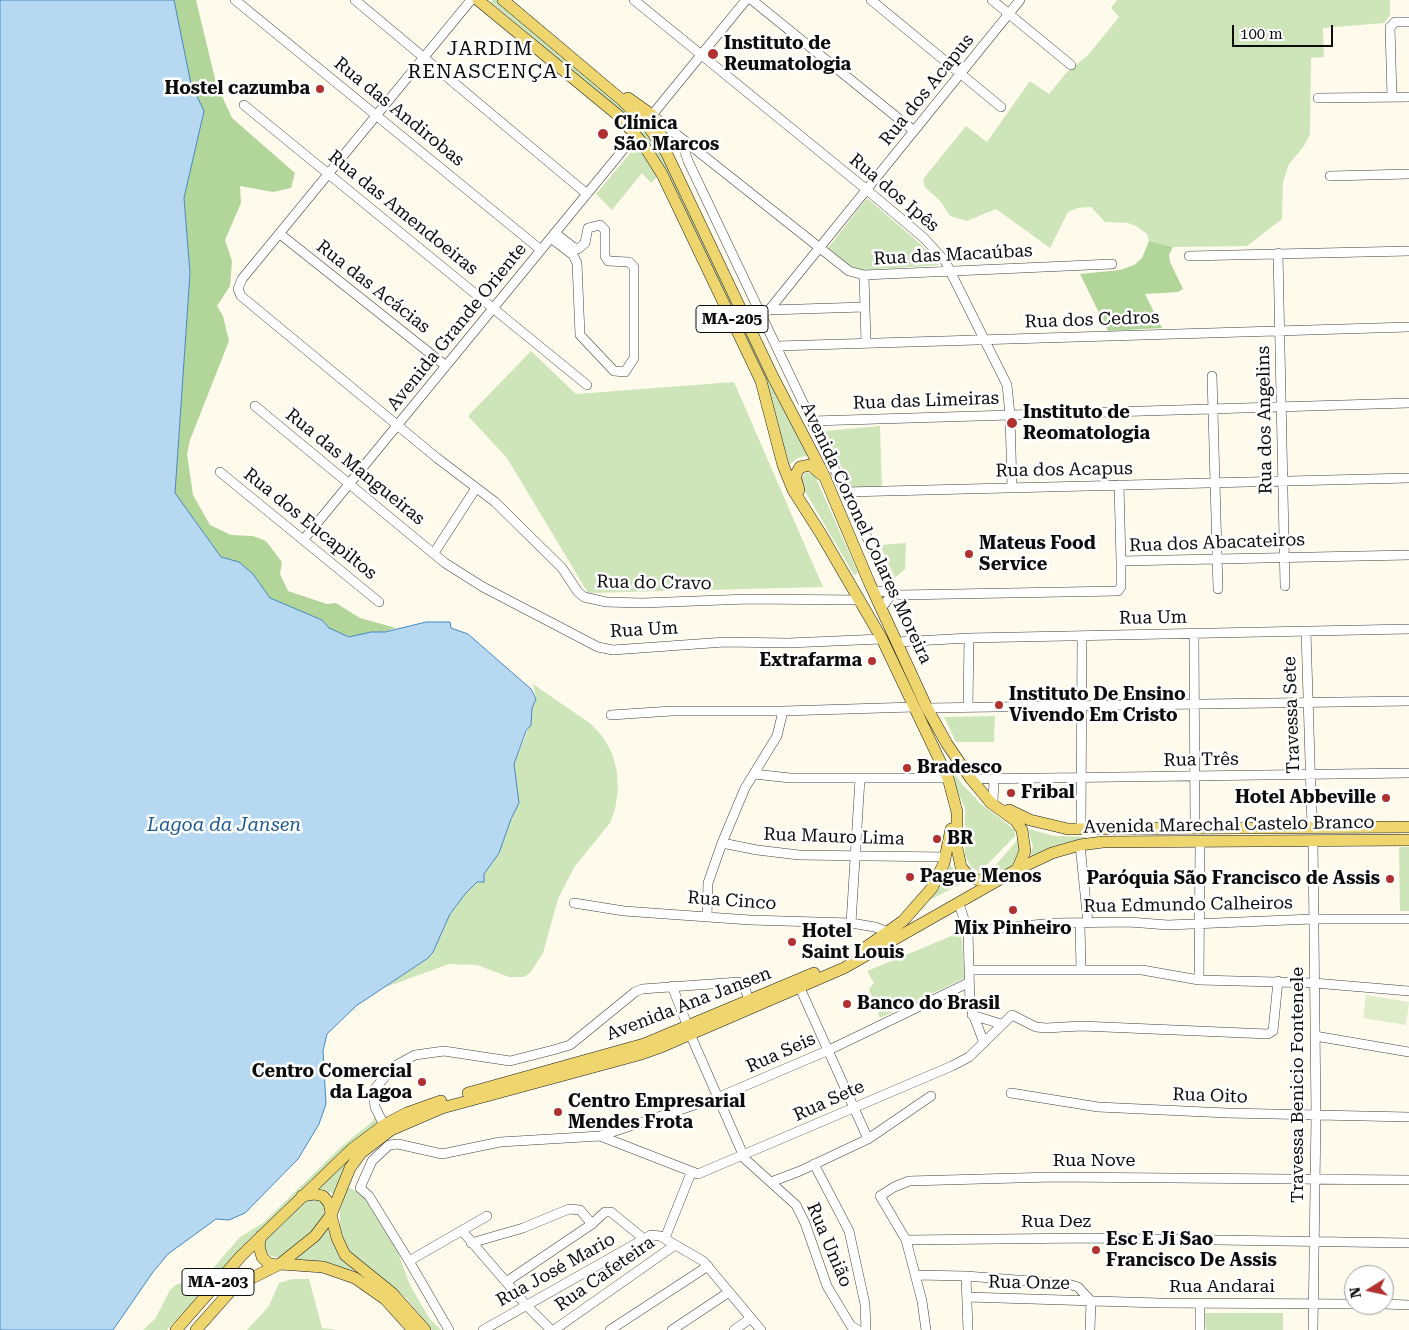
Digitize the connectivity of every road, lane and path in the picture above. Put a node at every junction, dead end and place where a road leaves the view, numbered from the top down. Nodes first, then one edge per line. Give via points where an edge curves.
1 (235, 0) edge
2 (355, 0) edge
3 (471, 0) edge
4 (478, 0) edge
5 (503, 0) edge
6 (634, 0) edge
7 (746, 0) edge
8 (752, 0) edge
9 (871, 0) edge
10 (992, 0) edge
11 (1020, 0) edge
12 (1009, 14) junction
13 (1409, 22) edge
14 (702, 55) junction
15 (425, 57) junction
16 (1072, 65) dead end
17 (962, 73) junction
18 (609, 88) junction
19 (1392, 97) junction
20 (1409, 97) edge
21 (1318, 98) dead end
22 (244, 105) dead end
23 (1001, 107) dead end
24 (377, 115) junction
25 (652, 115) junction
26 (914, 131) junction
27 (636, 134) junction
28 (685, 143) junction
29 (672, 164) junction
30 (329, 174) junction
31 (1409, 174) edge
32 (1330, 176) dead end
33 (866, 190) junction
34 (587, 194) junction
35 (280, 234) junction
36 (553, 235) junction
37 (820, 248) junction
38 (541, 250) junction
39 (1409, 252) edge
40 (1278, 253) junction
41 (1189, 256) dead end
42 (1112, 264) dead end
43 (952, 271) junction
44 (864, 275) junction
45 (864, 307) junction
46 (493, 308) junction
47 (765, 312) junction
48 (1409, 327) edge
49 (1280, 331) junction
50 (985, 340) junction
51 (866, 343) junction
52 (776, 346) junction
53 (446, 366) junction
54 (1212, 376) dead end
55 (587, 385) dead end
56 (1409, 403) edge
57 (255, 406) dead end
58 (1281, 407) junction
59 (1214, 409) junction
60 (1010, 415) junction
61 (812, 421) junction
62 (398, 424) junction
63 (220, 472) dead end
64 (1409, 478) edge
65 (826, 480) junction
66 (1283, 480) junction
67 (1215, 483) junction
68 (349, 484) junction
69 (1119, 485) junction
70 (1012, 487) junction
71 (476, 488) junction
72 (846, 492) junction
73 (821, 534) junction
74 (304, 540) junction
75 (434, 553) junction
76 (1409, 555) edge
77 (1217, 558) junction
78 (1284, 558) junction
79 (1121, 561) junction
80 (1285, 586) dead end
81 (1218, 589) dead end
82 (873, 591) junction
83 (893, 592) junction
84 (860, 600) junction
85 (379, 602) dead end
86 (881, 609) junction
87 (1409, 630) edge
88 (1306, 631) junction
89 (1194, 634) junction
90 (1082, 636) junction
91 (969, 638) junction
92 (882, 639) junction
93 (897, 642) junction
94 (1409, 701) edge
95 (1308, 703) junction
96 (1194, 704) junction
97 (1082, 706) junction
98 (914, 707) junction
99 (968, 707) junction
100 (928, 708) junction
101 (783, 711) junction
102 (611, 715) dead end
103 (1409, 773) edge
104 (754, 774) junction
105 (1310, 775) junction
106 (1195, 776) junction
107 (860, 779) junction
108 (971, 779) junction
109 (1081, 779) junction
110 (994, 780) junction
111 (949, 783) junction
112 (993, 801) junction
113 (1312, 827) junction
114 (1409, 827) edge
115 (1081, 828) junction
116 (1195, 828) junction
117 (1313, 840) junction
118 (1409, 840) edge
119 (1200, 841) junction
120 (722, 843) junction
121 (1080, 845) junction
122 (856, 856) junction
123 (946, 856) junction
124 (1016, 870) junction
125 (998, 881) junction
126 (574, 903) dead end
127 (959, 904) junction
128 (707, 916) junction
129 (1313, 919) junction
130 (1409, 920) edge
131 (851, 923) junction
132 (1084, 923) junction
133 (1201, 924) junction
134 (968, 930) junction
135 (888, 932) junction
136 (970, 970) junction
137 (1081, 970) junction
138 (1199, 980) junction
139 (1278, 981) junction
140 (968, 983) junction
141 (1314, 983) junction
142 (672, 986) junction
143 (800, 988) junction
144 (1409, 992) edge
145 (749, 1001) junction
146 (972, 1016) junction
147 (1002, 1024) junction
148 (689, 1030) junction
149 (1315, 1036) junction
150 (984, 1043) junction
151 (829, 1050) junction
152 (1409, 1052) edge
153 (1011, 1093) dead end
154 (931, 1096) dead end
155 (719, 1098) junction
156 (855, 1106) junction
157 (1316, 1116) junction
158 (1409, 1117) edge
159 (384, 1125) junction
160 (600, 1136) junction
161 (868, 1139) junction
162 (743, 1156) junction
163 (814, 1164) junction
164 (691, 1173) junction
165 (1315, 1179) junction
166 (1409, 1180) edge
167 (771, 1182) junction
168 (302, 1196) junction
169 (331, 1214) junction
170 (486, 1216) dead end
171 (592, 1224) junction
172 (463, 1232) junction
173 (261, 1236) junction
174 (665, 1238) junction
175 (644, 1239) junction
176 (906, 1240) junction
177 (1315, 1241) junction
178 (471, 1243) junction
179 (1409, 1243) edge
180 (675, 1245) junction
181 (409, 1261) junction
182 (279, 1265) junction
183 (708, 1266) junction
184 (917, 1275) junction
185 (966, 1276) junction
186 (506, 1282) junction
187 (729, 1292) junction
188 (967, 1297) junction
189 (1091, 1300) junction
190 (1200, 1303) junction
191 (1314, 1304) junction
192 (1344, 1304) edge
193 (1394, 1304) edge
194 (526, 1305) junction
195 (1409, 1305) edge
196 (751, 1318) junction
197 (851, 1329) edge
198 (176, 1330) edge
199 (196, 1330) edge
200 (413, 1330) edge
201 (425, 1330) edge
202 (449, 1330) edge
203 (483, 1330) edge
204 (553, 1330) edge
205 (610, 1330) edge
206 (672, 1330) edge
207 (734, 1330) edge
208 (761, 1330) edge
209 (866, 1330) edge
210 (926, 1330) edge
211 (968, 1330) edge
212 (1090, 1330) edge
213 (1200, 1330) edge
214 (1313, 1330) edge

1 - 24 street, Rua das Andirobas
2 - 15 street
3 - 15 street
4 - 27 main road, Avenida Coronel Colares Moreira / MA-205 via 619,116
5 - 18 main road, Avenida Coronel Colares Moreira
6 - 14 street, Rua dos Ipês
7 - 14 street
8 - 26 street
9 - 17 street
10 - 12 street
11 - 12 street, Rua dos Acapus
12 - 16 street
12 - 17 street, Rua dos Acapus
13 - 19 street via 1395,22 1389,30
14 - 25 street
14 - 33 street, Rua dos Ipês
15 - 24 street
15 - 34 street
17 - 23 street
17 - 26 street, Rua dos Acapus
18 - 25 main road
18 - 29 main road, Avenida Coronel Colares Moreira via 648,126
19 - 20 street
19 - 21 street
22 - 30 street, Rua das Amendoeiras
24 - 30 street
24 - 38 street, Rua das Andirobas
25 - 28 street
25 - 29 main road
26 - 33 street, Rua dos Acapus
27 - 34 street, Avenida Grande Oriente
27 - 73 main road, Avenida Coronel Colares Moreira / MA-205 via 676,198 758,373 789,481
28 - 37 street
28 - 47 street via 688,161
29 - 65 main road, Avenida Coronel Colares Moreira via 773,377
30 - 35 street
30 - 46 street, Rua das Amendoeiras
31 - 32 street
33 - 37 street, Rua dos Acapus
33 - 43 street, Rua dos Ipês via 924,238
34 - 36 street, Avenida Grande Oriente
35 - 53 street, Rua das Acácias
35 - 62 street, Rua do Cravo via 242,279 238,289 240,296
36 - 36 street via 577,263 580,335 614,371 625,372 634,358 634,267 629,262 607,260 605,230 600,225 588,228 586,244 578,249
36 - 38 street, Avenida Grande Oriente
37 - 44 street via 849,272
37 - 47 street, Rua dos Acapus
38 - 46 street, Avenida Grande Oriente
39 - 40 street
40 - 41 street
40 - 49 street, Rua dos Angelins
42 - 43 street, Rua das Macaúbas
43 - 44 street, Rua das Macaúbas
43 - 50 street, Rua dos Ipês
44 - 45 street, Rua das Macaúbas
45 - 47 street
45 - 51 street, Rua das Macaúbas
46 - 53 street, Avenida Grande Oriente
46 - 55 street, Rua das Amendoeiras
47 - 52 street
48 - 49 street, Rua dos Cedros
49 - 50 street, Rua dos Cedros
49 - 58 street, Rua dos Angelins
50 - 51 street, Rua dos Cedros
50 - 60 street, Rua dos Ipês via 1006,385
51 - 52 street, Rua dos Cedros
52 - 61 street
53 - 62 street, Avenida Grande Oriente
54 - 59 street
56 - 58 street, Rua das Limeiras
57 - 68 street, Rua das Mangueiras
58 - 59 street, Rua das Limeiras
58 - 66 street, Rua dos Angelins
59 - 60 street, Rua das Limeiras
59 - 67 street
60 - 61 street, Rua das Limeiras
60 - 70 street, Rua dos Ipês
61 - 72 street
62 - 68 street, Avenida Grande Oriente
62 - 71 street, Rua do Cravo
63 - 74 street, Rua dos Eucapiltos
64 - 66 street, Rua dos Acapus
65 - 73 main road via 810,465 802,466 796,473 798,488
65 - 82 main road, Avenida Coronel Colares Moreira
66 - 67 street, Rua dos Acapus
66 - 78 street, Rua dos Angelins
67 - 69 street, Rua dos Acapus
67 - 77 street
68 - 74 street, Avenida Grande Oriente
68 - 75 street, Rua das Mangueiras
69 - 70 street, Rua dos Acapus
69 - 79 street
70 - 72 street, Rua dos Acapus
71 - 75 street
71 - 84 street, Rua do Cravo via 531,536 562,568 578,592 592,600 642,603 750,599
72 - 83 street
73 - 84 main road, Avenida Coronel Colares Moreira
74 - 85 street, Rua dos Eucapiltos
75 - 92 street, Rua Um via 484,587 606,650 725,642
76 - 78 street, Rua dos Abacateiros
77 - 78 street, Rua dos Abacateiros
77 - 79 street, Rua dos Abacateiros
77 - 81 street
78 - 80 street, Rua dos Angelins
79 - 83 street, Rua dos Abacateiros via 1121,587 1115,592 900,595
82 - 83 street, Rua dos Abacateiros
82 - 86 main road, Avenida Coronel Colares Moreira
83 - 86 street
84 - 92 main road, Avenida Coronel Colares Moreira
86 - 93 main road, Avenida Coronel Colares Moreira
87 - 88 street, Rua Um
88 - 89 street, Rua Um
88 - 95 street, Travessa Sete
89 - 90 street, Rua Um
89 - 96 street
90 - 91 street, Rua Um
90 - 97 street
91 - 93 street, Rua Um
91 - 99 street
92 - 98 main road, Avenida Coronel Colares Moreira
93 - 100 main road, Avenida Coronel Colares Moreira
94 - 95 street
95 - 96 street
95 - 105 street, Travessa Sete
96 - 97 street
96 - 106 street
97 - 99 street
97 - 109 street
98 - 101 street
98 - 111 main road, Avenida Coronel Colares Moreira
99 - 100 street
100 - 108 main road, Avenida Coronel Colares Moreira via 946,744
101 - 102 street via 672,711
101 - 104 street via 777,736
103 - 105 street, Rua Três
104 - 107 street
104 - 120 street
105 - 106 street, Rua Três
105 - 113 street, Travessa Sete
106 - 109 street, Rua Três
106 - 116 street
107 - 111 street
107 - 122 street
108 - 110 street, Rua Três
108 - 112 main road, Avenida Marechal Castelo Branco
108 - 124 main road, Avenida Coronel Colares Moreira via 991,803 1016,821 1022,830 1026,851
109 - 110 street, Rua Três
109 - 115 street
110 - 112 street
111 - 123 main road, Avenida Ana Jansen via 951,830
111 - 125 main road, Avenida Coronel Colares Moreira via 957,812 957,848 961,867 978,880
112 - 115 main road, Avenida Marechal Castelo Branco via 1030,820 1058,828
113 - 114 main road, Avenida Marechal Castelo Branco
113 - 116 main road, Avenida Marechal Castelo Branco
115 - 116 main road, Avenida Marechal Castelo Branco
117 - 118 main road, Avenida Marechal Castelo Branco
117 - 119 main road, Avenida Marechal Castelo Branco
117 - 129 street, Travessa Benicio Fontenele
119 - 121 main road, Avenida Marechal Castelo Branco
119 - 133 street
120 - 122 street, Rua Mauro Lima via 799,855
120 - 128 street via 708,883
121 - 124 main road, Avenida Marechal Castelo Branco via 1052,853
121 - 132 street
122 - 123 street, Rua Mauro Lima
122 - 131 street
123 - 135 main road, Avenida Ana Jansen via 932,888
124 - 125 main road, Avenida Marechal Castelo Branco
125 - 127 main road, Avenida Ana Jansen
126 - 128 street, Rua Cinco via 624,911
127 - 134 street
127 - 143 main road, Avenida Ana Jansen via 851,964
128 - 131 street, Rua Cinco
129 - 130 street, Rua Edmundo Calheiros
129 - 133 street, Rua Edmundo Calheiros
129 - 141 street, Travessa Benicio Fontenele
131 - 135 street, Rua Cinco
132 - 133 street, Rua Edmundo Calheiros
132 - 134 street, Rua Edmundo Calheiros
132 - 137 street
133 - 138 street
134 - 136 street
135 - 145 main road, Avenida Ana Jansen via 831,966
136 - 137 street
136 - 140 street
137 - 138 street via 1142,970
138 - 139 street
139 - 141 street
139 - 147 street via 1271,1033 1081,1026 1046,1028 1012,1015
140 - 146 street
140 - 151 street, Rua Seis
141 - 144 street
141 - 149 street, Travessa Benicio Fontenele
142 - 145 street via 742,982
142 - 148 street
142 - 159 street via 635,992 570,1045 553,1050 510,1061 438,1051 404,1060 393,1067 373,1091 375,1107
143 - 148 main road, Avenida Ana Jansen
143 - 151 street
145 - 148 main road, Avenida Ana Jansen
146 - 147 street
146 - 150 street
147 - 150 street, Rua Sete
148 - 155 street
148 - 159 main road, Avenida Ana Jansen via 422,1106
148 - 169 main road, Avenida Ana Jansen via 638,1055 448,1106 407,1122 360,1153 350,1168
149 - 152 street
149 - 157 street, Travessa Benicio Fontenele
150 - 156 street, Rua Sete via 969,1057 952,1066
151 - 155 street, Rua Seis
151 - 156 street
153 - 157 street, Rua Oito via 1098,1107
154 - 161 street
155 - 160 street, Rua Seis
155 - 162 street
156 - 161 street
156 - 162 street, Rua Sete
157 - 158 street, Rua Oito
157 - 165 street, Travessa Benicio Fontenele
159 - 168 main road, Avenida Ana Jansen via 352,1149
160 - 164 street
160 - 181 street via 500,1142 442,1154 393,1144 386,1147 372,1161 360,1188 369,1196
161 - 163 street
162 - 164 street, Rua Sete via 702,1173
162 - 167 street, Rua União via 750,1167
163 - 167 street
163 - 209 street via 849,1231 865,1304
164 - 174 street
165 - 166 street, Rua Nove
165 - 176 street, Rua Nove via 1053,1177 908,1181 884,1192 881,1198
165 - 177 street, Travessa Benicio Fontenele
167 - 197 street, Rua União via 802,1214 827,1286
168 - 169 main road via 323,1196 330,1203
168 - 173 main road, MA-203
169 - 182 main road, MA-203 via 307,1243
169 - 201 main road via 345,1255 392,1293
170 - 172 street
171 - 175 street via 606,1212 615,1215
171 - 178 street via 580,1210 569,1209 523,1228
171 - 186 street
172 - 178 street
172 - 181 street
173 - 182 main road, MA-203 via 262,1257 269,1264
173 - 198 main road, MA-203
174 - 175 street via 654,1235
174 - 180 street
175 - 194 street, Rua José Mario
176 - 177 street, Rua Dez
176 - 184 street
177 - 179 street, Rua Dez
177 - 191 street, Travessa Benicio Fontenele
178 - 186 street
180 - 183 street
180 - 204 street, Rua Cafeteira
181 - 202 street
182 - 199 main road, MA-203 via 234,1288
182 - 200 main road via 323,1267 355,1278 385,1299
183 - 187 street
183 - 205 street
184 - 185 street
184 - 210 street
185 - 188 street
185 - 189 street via 1068,1284 1078,1287
186 - 194 street
187 - 196 street
187 - 206 street
188 - 189 street, Rua Onze
188 - 211 street
189 - 190 street, Rua Andarai
189 - 212 street
190 - 191 street, Rua Andarai
190 - 213 street
191 - 192 street, Rua Andarai
191 - 214 street, Travessa Benicio Fontenele
193 - 195 street
194 - 203 street, Rua José Mario
194 - 204 street
196 - 207 street
196 - 208 street

